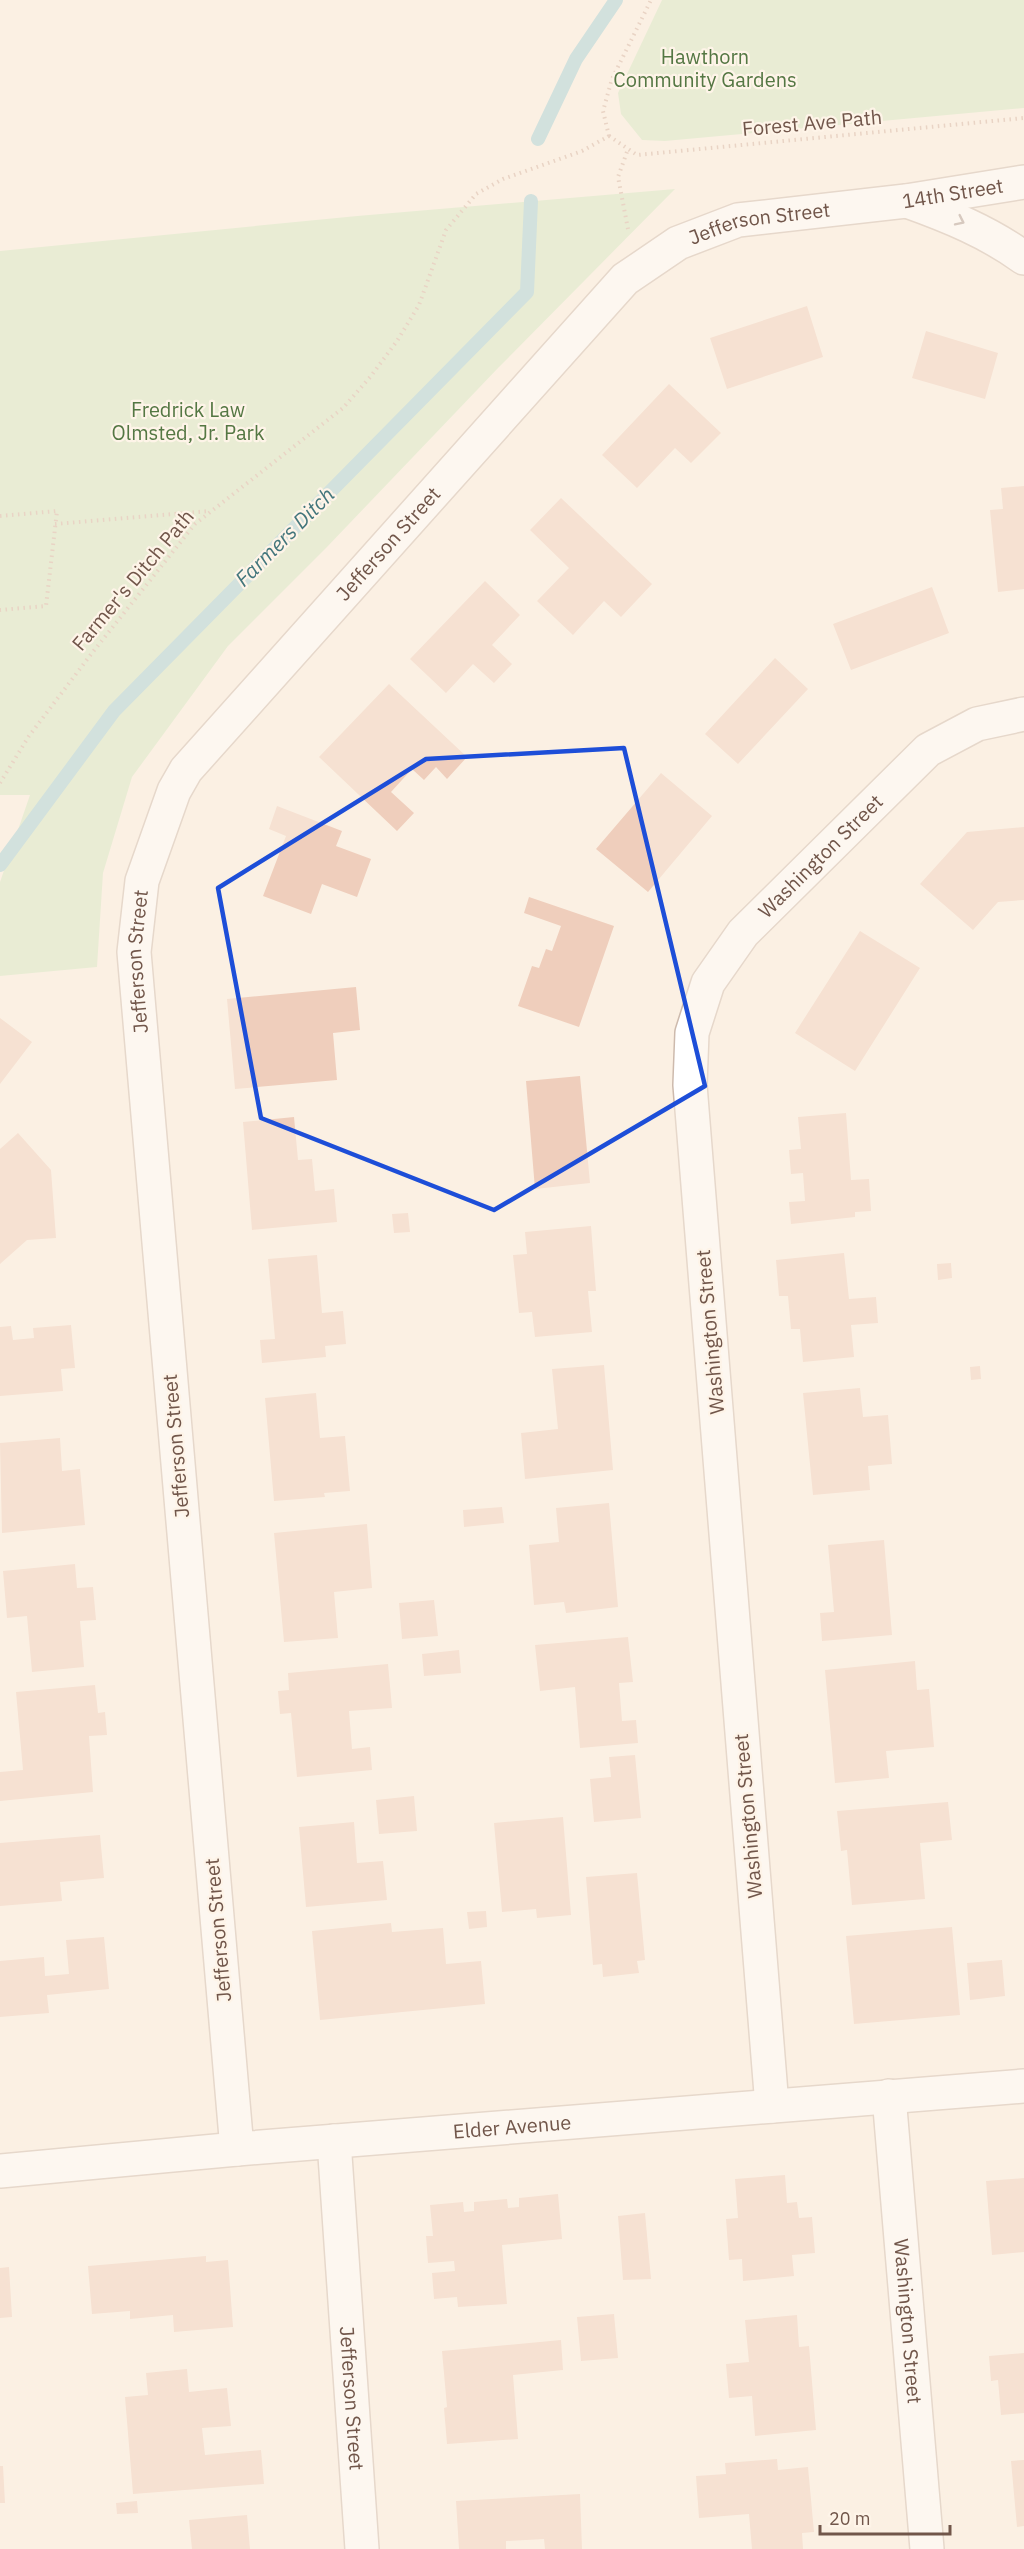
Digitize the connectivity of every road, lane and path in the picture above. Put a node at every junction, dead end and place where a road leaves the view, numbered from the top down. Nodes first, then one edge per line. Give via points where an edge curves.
1 (651, 0) edge
2 (1024, 118) edge
3 (609, 136) junction
4 (628, 149) junction
5 (1024, 182) edge
6 (906, 201) junction
7 (1024, 258) edge
8 (650, 262) junction
9 (212, 510) junction
10 (0, 516) edge
11 (55, 524) junction
12 (0, 610) edge
13 (1024, 714) edge
14 (0, 783) edge
15 (1024, 2086) edge
16 (889, 2096) junction
17 (772, 2106) junction
18 (334, 2141) junction
19 (237, 2149) junction
20 (0, 2171) edge
21 (362, 2549) edge
22 (927, 2549) edge

1 - 3 path via 612,79 603,111
2 - 4 path, Forest Ave Path via 636,155
3 - 4 path, Forest Ave Path
3 - 9 path, Farmer's Ditch Path via 476,194 446,230 419,305 371,376 343,408
4 - 8 path via 618,177 625,225
5 - 6 street, 14th Street
6 -> 7 street, 14th Street via 950,216 999,240
6 - 8 street, Jefferson Street via 738,220 678,243
8 - 19 street, Jefferson Street via 625,279 186,771 174,791 142,881 134,952
9 - 11 path
9 - 14 path, Farmer's Ditch Path via 195,524 92,653 29,736
10 - 11 path via 57,511
11 - 12 path via 46,606
13 - 17 street, Washington Street via 977,724 928,750 743,933 708,983 692,1032 690,1085
15 - 16 street, Elder Avenue
16 - 17 street, Elder Avenue
16 - 22 street, Washington Street
17 - 18 street, Elder Avenue
18 - 19 street, Elder Avenue
18 - 21 street, Jefferson Street
19 - 20 street, Elder Avenue

